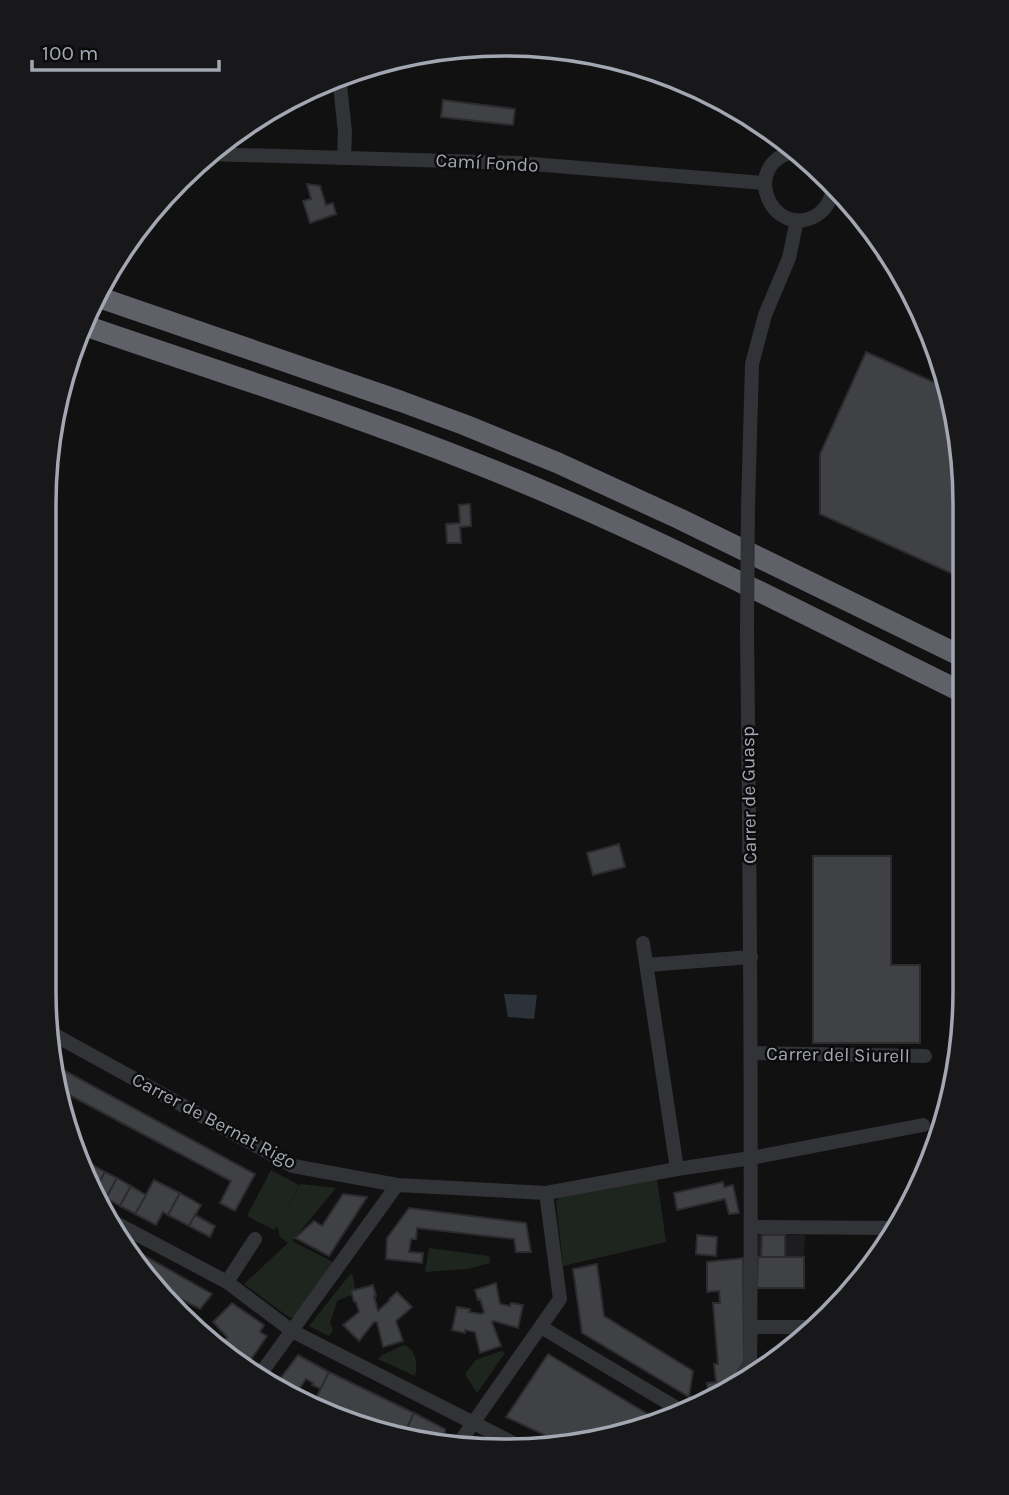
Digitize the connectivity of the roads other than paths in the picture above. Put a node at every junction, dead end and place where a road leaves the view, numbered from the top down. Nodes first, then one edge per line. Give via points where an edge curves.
1 (340, 87) edge
2 (785, 154) edge
3 (223, 155) edge
4 (344, 158) junction
5 (764, 183) junction
6 (832, 198) edge
7 (797, 220) junction
8 (105, 300) edge
9 (92, 328) edge
10 (953, 652) edge
11 (953, 688) edge
12 (643, 943) dead end
13 (751, 957) junction
14 (646, 965) junction
15 (59, 1037) edge
16 (751, 1054) junction
17 (925, 1056) dead end
18 (923, 1125) dead end
19 (751, 1158) junction
20 (677, 1169) junction
21 (397, 1185) junction
22 (546, 1193) junction
23 (124, 1227) edge
24 (752, 1227) junction
25 (885, 1228) edge
26 (255, 1239) dead end
27 (227, 1282) junction
28 (751, 1326) junction
29 (541, 1327) junction
30 (801, 1327) edge
31 (292, 1331) junction
32 (750, 1365) edge
33 (264, 1369) edge
34 (673, 1406) edge
35 (473, 1424) junction
36 (464, 1437) edge
37 (504, 1439) edge

1 - 4 street
2 - 5 street via 772,164
3 - 4 street, Camí Fondo
4 - 5 street, Camí Fondo via 520,163
5 - 7 street via 765,194 777,212
6 - 7 street via 816,215
7 - 13 street, Carrer de Guasp, bridge via 789,258 751,364 747,632
8 - 10 highway via 379,393 547,458
9 - 11 highway via 401,435 516,480 670,549
12 - 14 street
13 - 14 street
13 - 16 street, Carrer de Guasp
14 - 20 street
15 - 21 street, Carrer de Bernat Rigo via 293,1166
16 - 17 street, Carrer del Siurell
16 - 19 street, Carrer de Guasp
18 - 19 street, Carrer de Bernat Rigo
19 - 20 street, Carrer de Bernat Rigo
19 - 24 street, Carrer de Guasp
20 - 22 street, Carrer de Bernat Rigo
21 - 22 street, Carrer de Bernat Rigo
21 - 31 street
22 - 29 street via 560,1299
23 - 27 street
24 - 25 street
24 - 28 street, Carrer de Guasp
26 - 27 street
27 - 31 street
28 - 30 street
28 - 32 street, Carrer de Guasp
29 - 34 street
29 - 35 street
31 - 33 street
31 - 35 street
35 - 36 street
35 - 37 street

